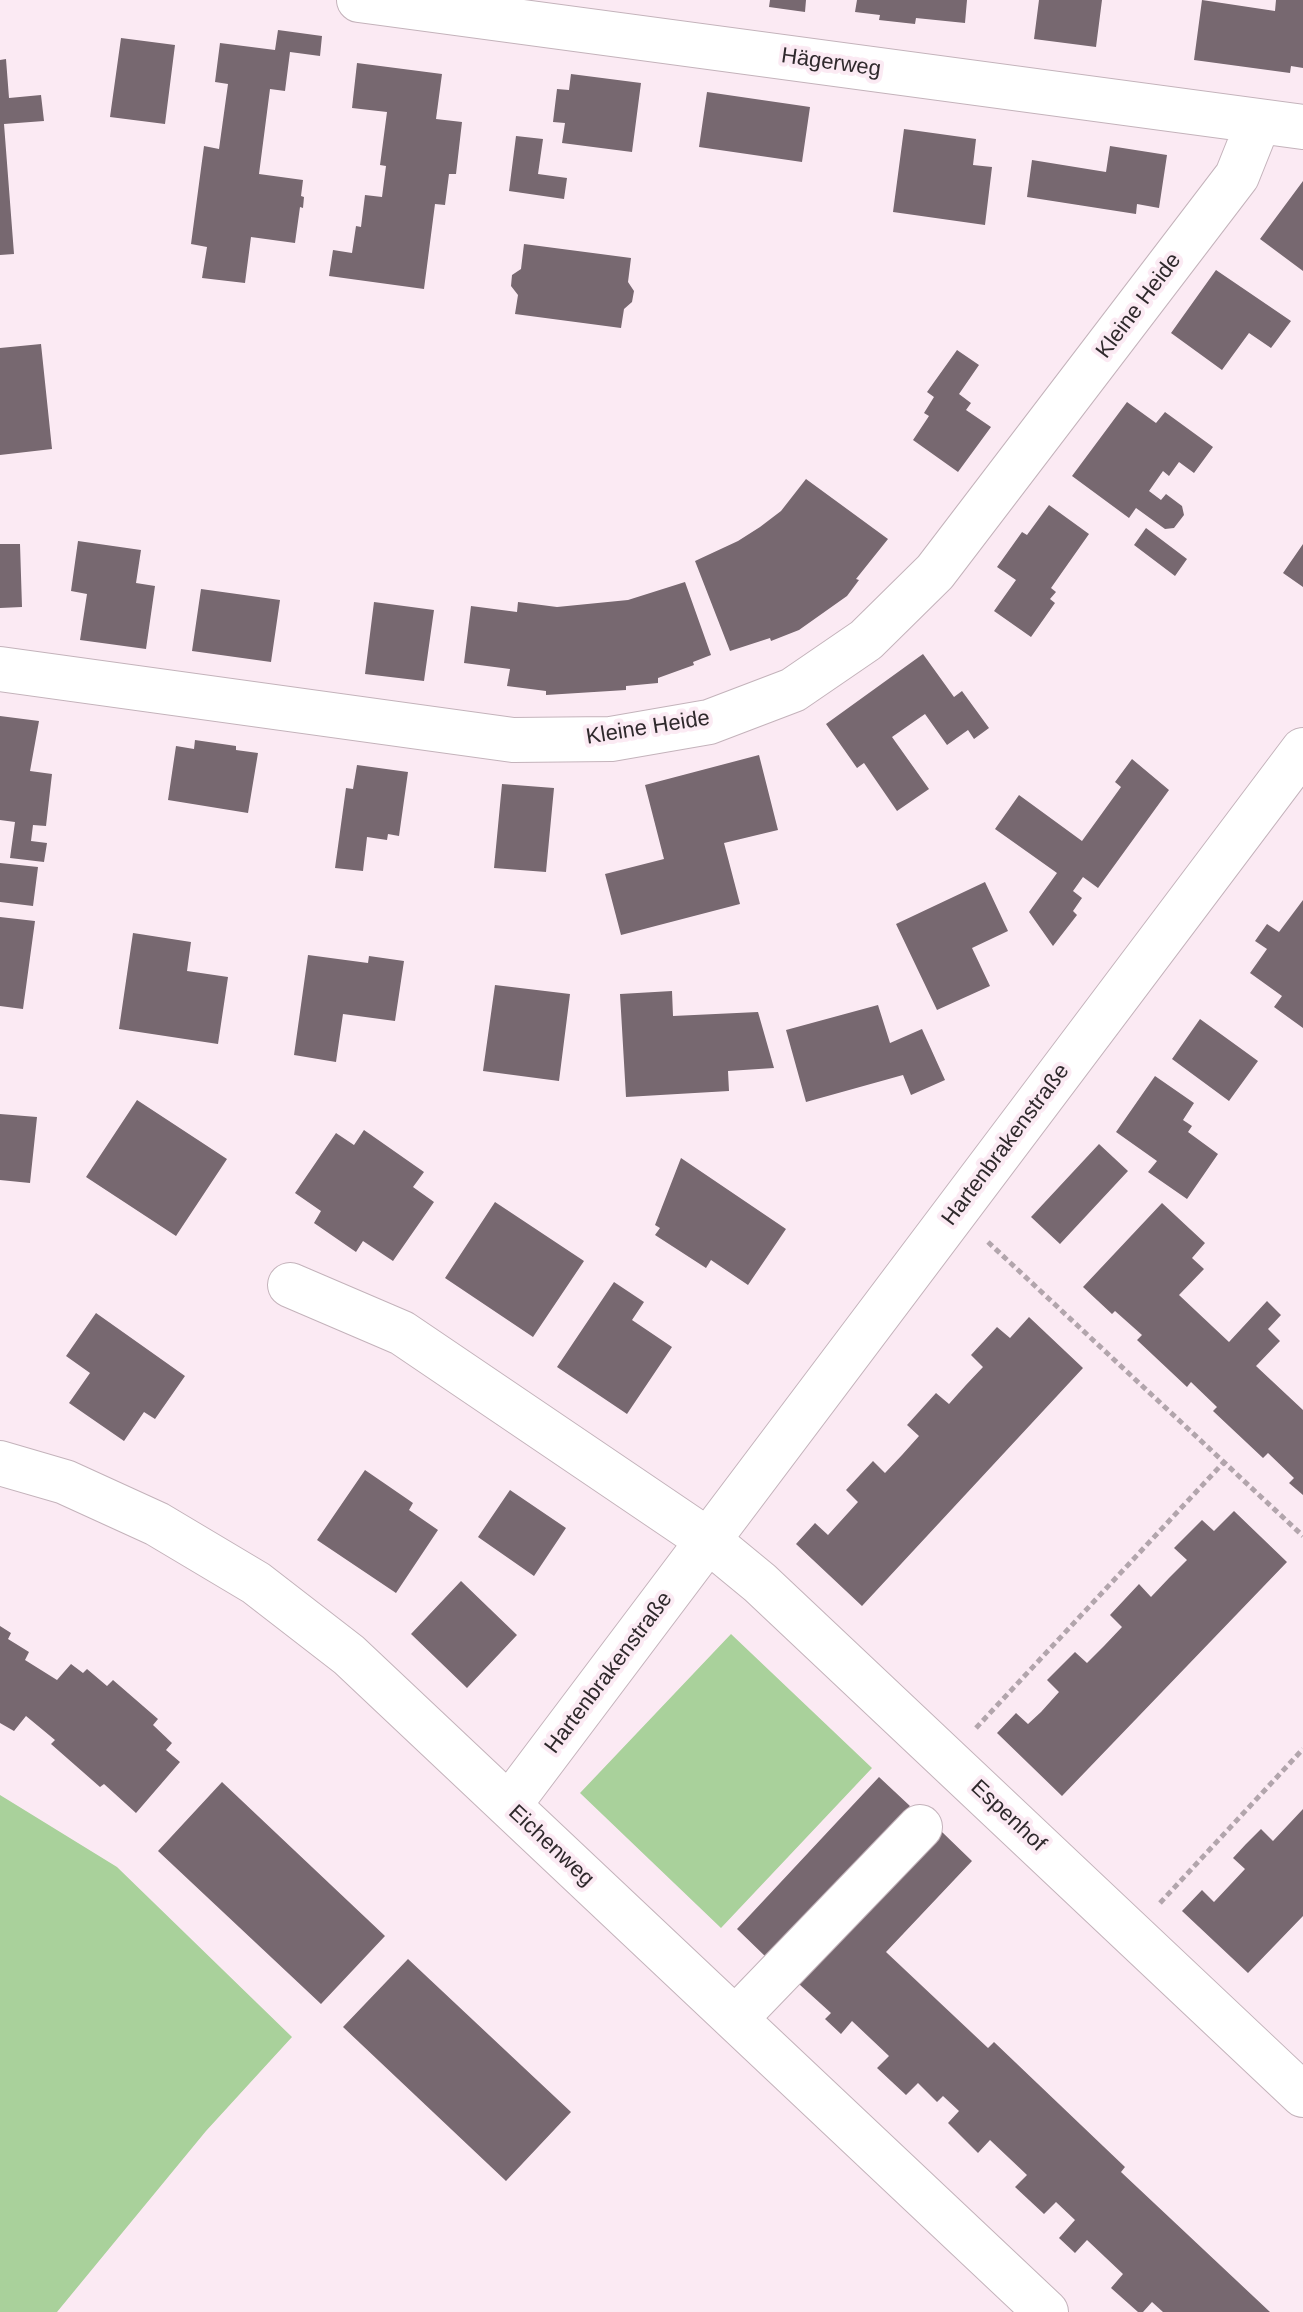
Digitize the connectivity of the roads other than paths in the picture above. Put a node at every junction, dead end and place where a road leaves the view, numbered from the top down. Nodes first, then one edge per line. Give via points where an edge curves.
1 (359, 0) edge
2 (1259, 121) junction
3 (1303, 127) edge
4 (0, 669) edge
5 (1295, 777) edge
6 (290, 1285) dead end
7 (0, 1463) edge
8 (709, 1541) junction
9 (509, 1805) junction
10 (920, 1827) dead end
11 (735, 2019) junction
12 (1303, 2095) edge
13 (1046, 2312) edge

1 - 2 street, Hägerweg
2 - 3 street, Hägerweg
2 - 4 street, Kleine Heide via 1237,176 935,572 866,640 793,690 709,722 611,739 513,740
5 - 8 street, Hartenbrakenstraße via 956,1212
6 - 8 street via 402,1333
7 - 9 street, Eichenweg via 65,1482 157,1524 256,1583 349,1655
8 - 9 street, Hartenbrakenstraße
8 - 12 street, Espenhof via 760,1583
9 - 11 street, Eichenweg
10 - 11 street
11 - 13 street, Eichenweg

